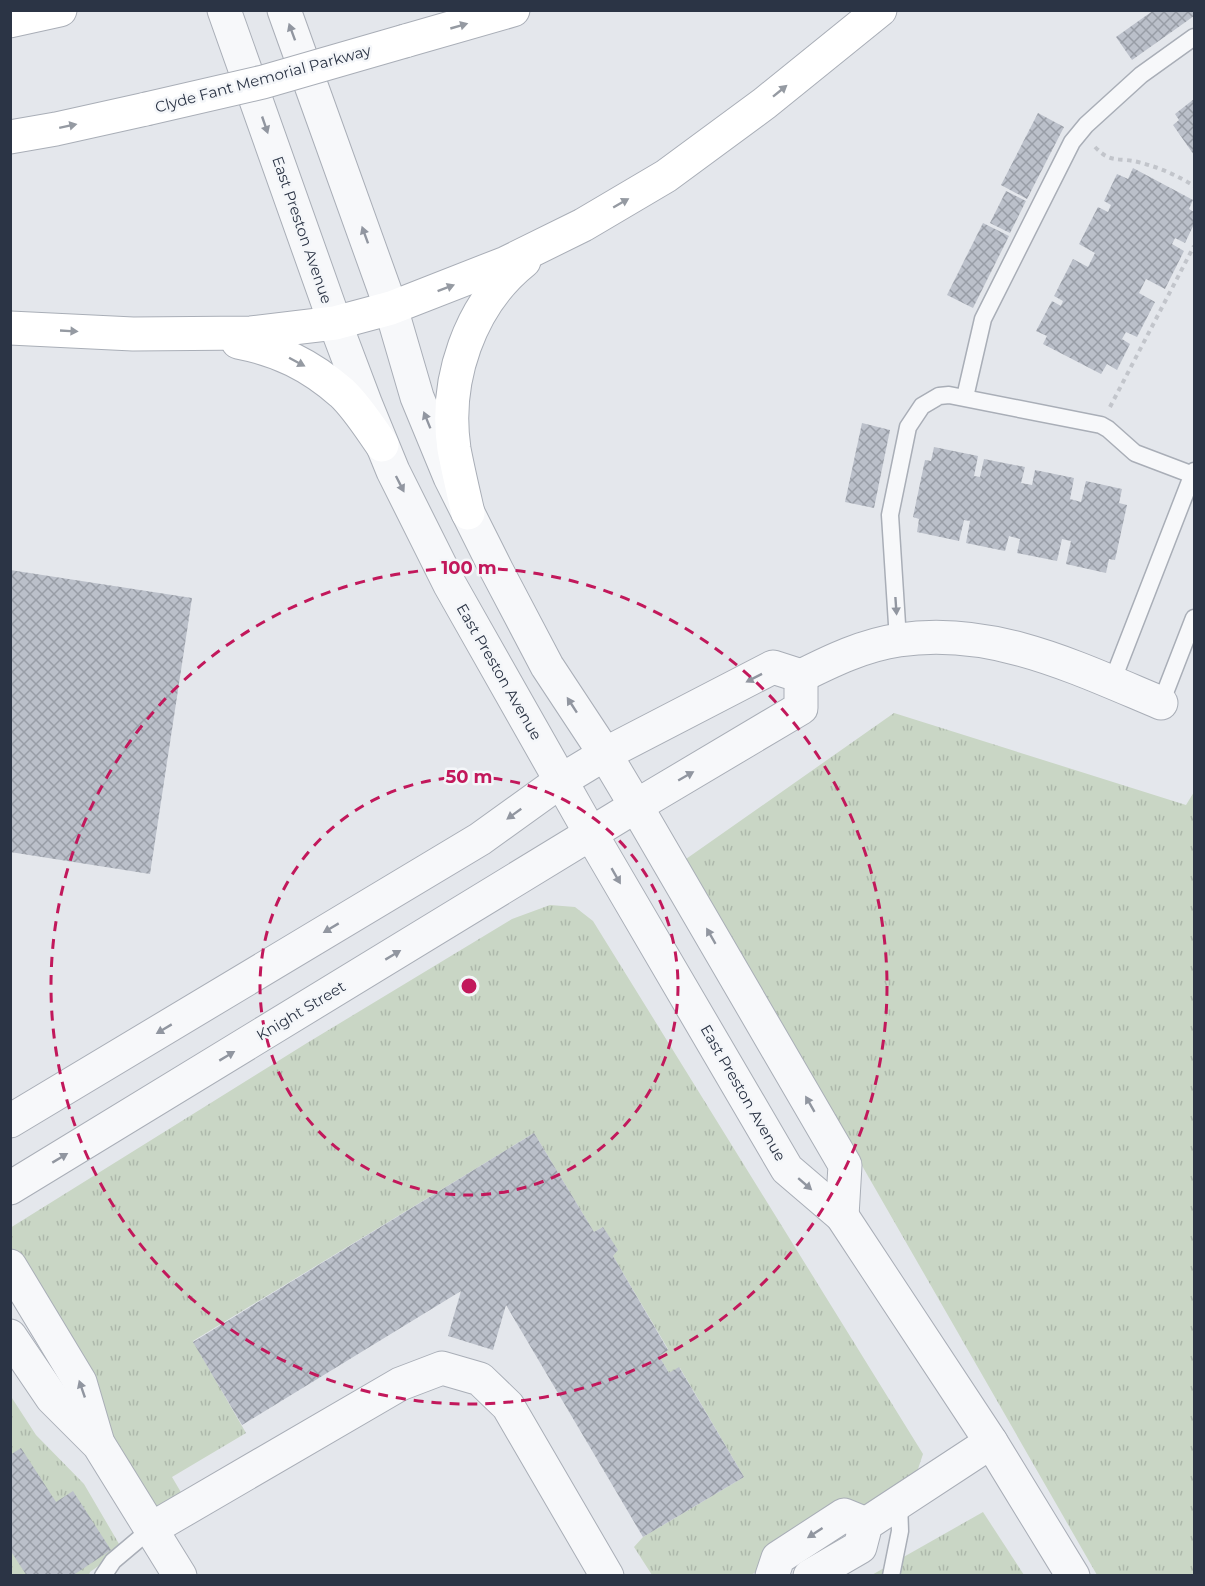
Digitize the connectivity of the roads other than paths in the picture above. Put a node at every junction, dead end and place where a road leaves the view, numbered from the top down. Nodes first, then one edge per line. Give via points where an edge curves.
1 (60, 10) edge
2 (224, 10) edge
3 (284, 10) edge
4 (513, 10) edge
5 (880, 10) edge
6 (10, 21) edge
7 (1194, 37) edge
8 (10, 137) edge
9 (546, 243) junction
10 (391, 308) junction
11 (335, 323) junction
12 (10, 328) edge
13 (201, 334) junction
14 (965, 397) junction
15 (382, 444) junction
16 (1194, 473) edge
17 (1190, 498) edge
18 (468, 513) junction
19 (1194, 618) edge
20 (898, 640) junction
21 (801, 676) junction
22 (1112, 682) junction
23 (1161, 702) joint
24 (604, 754) junction
25 (562, 780) junction
26 (636, 806) junction
27 (591, 834) junction
28 (10, 1121) edge
29 (10, 1188) edge
30 (842, 1216) junction
31 (10, 1266) edge
32 (10, 1336) edge
33 (991, 1442) junction
34 (99, 1445) junction
35 (899, 1502) junction
36 (866, 1524) junction
37 (151, 1529) junction
38 (103, 1575) edge
39 (180, 1575) edge
40 (607, 1575) edge
41 (772, 1575) edge
42 (810, 1575) edge
43 (891, 1575) edge
44 (1073, 1575) edge

1 - 6 main road
2 -> 11 street, East Preston Avenue
10 -> 3 street
8 -> 4 main road, Clyde Fant Memorial Parkway, bridge via 263,82
9 -> 5 main road via 666,176
7 - 14 lane via 1153,65 1080,131 983,319
10 -> 9 main road via 454,285
9 - 18 main road via 516,267 490,296 471,328 460,361 452,406 454,448
10 - 11 main road
18 -> 10 street via 417,397
11 - 13 main road via 251,333
11 - 15 street, East Preston Avenue
12 -> 13 main road
13 -> 15 main road via 267,348 302,364 343,394
14 - 16 lane via 1101,425 1135,453
14 -> 20 lane via 939,396 931,400 908,427 890,515
15 -> 25 street, East Preston Avenue via 450,585
16 - 17 lane
17 - 22 lane
24 -> 18 street via 547,666
19 - 23 lane
20 - 21 street via 832,660
20 - 22 street via 957,638 1012,646
21 -> 24 street via 773,667
26 -> 21 street, Knight Street via 801,708
22 - 23 street
24 - 25 street
24 - 26 street
25 - 27 street, East Preston Avenue
25 -> 28 street via 480,839
26 - 27 street, Knight Street
30 -> 26 street via 845,1165
29 -> 27 street, Knight Street
27 -> 30 street, East Preston Avenue via 787,1169
30 - 33 street, East Preston Avenue
34 -> 31 street via 80,1382
32 - 34 street via 52,1398
33 - 35 street
33 - 44 street, East Preston Avenue
34 - 37 street
35 - 36 street
35 - 43 lane via 900,1531
36 -> 41 street via 844,1515 778,1558
36 - 42 street via 860,1546
37 - 38 lane via 113,1560
37 - 39 street
37 - 40 street via 400,1384 442,1368 480,1379 508,1406

